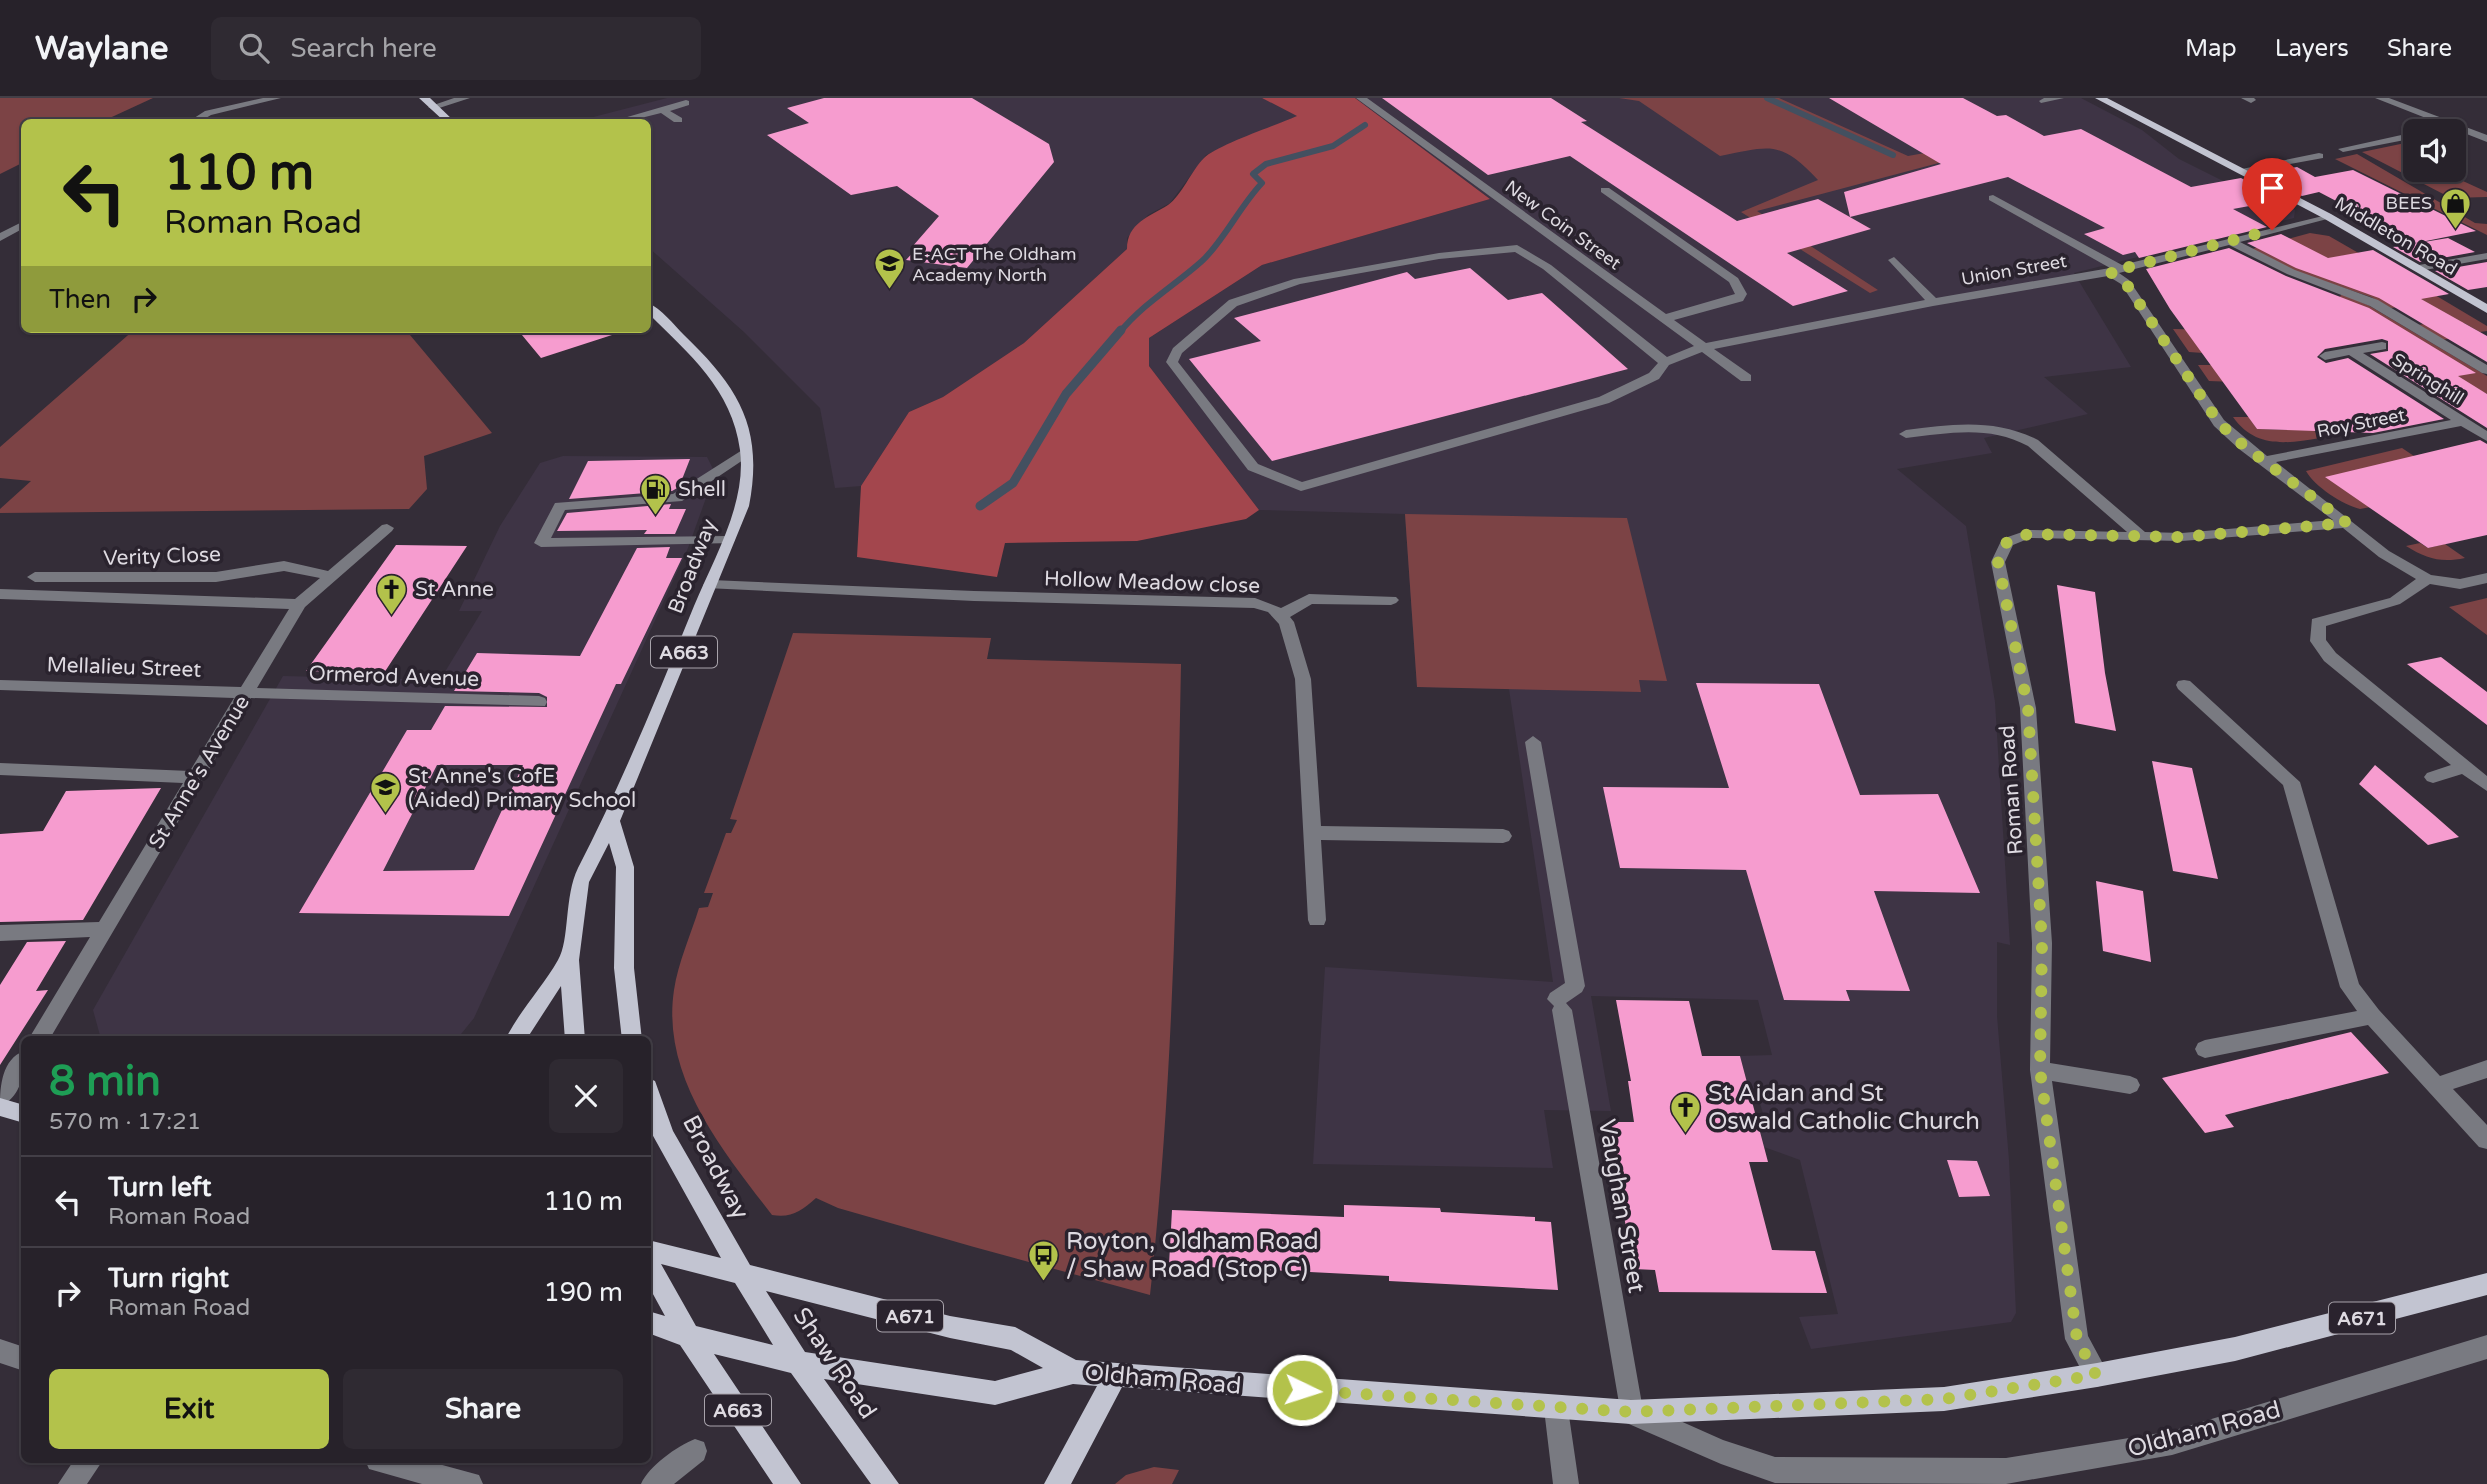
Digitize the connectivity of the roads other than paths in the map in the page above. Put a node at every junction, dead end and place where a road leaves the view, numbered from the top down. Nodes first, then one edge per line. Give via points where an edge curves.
1 (276, 98) edge
2 (424, 98) edge
3 (465, 98) edge
4 (1361, 98) edge
5 (2059, 98) edge
6 (2100, 98) edge
7 (2380, 98) edge
8 (2044, 101) dead end
9 (686, 103) dead end
10 (433, 107) junction
11 (662, 110) junction
12 (198, 119) edge
13 (447, 119) edge
14 (627, 119) edge
15 (2436, 119) edge
16 (678, 120) dead end
17 (2466, 131) edge
18 (2403, 137) edge
19 (2487, 139) edge
20 (2343, 149) dead end
21 (2319, 156) dead end
22 (2242, 170) junction
23 (1605, 190) dead end
24 (2008, 195) dead end
25 (1993, 198) dead end
26 (2327, 216) junction
27 (21, 226) edge
28 (0, 238) edge
29 (2230, 241) junction
30 (2487, 256) edge
31 (1894, 260) dead end
32 (2134, 265) junction
33 (2419, 268) junction
34 (2115, 270) junction
35 (1933, 302) junction
36 (2487, 309) edge
37 (651, 310) edge
38 (1662, 319) junction
39 (2382, 346) dead end
40 (1704, 347) junction
41 (2351, 351) junction
42 (2325, 356) dead end
43 (1665, 362) junction
44 (2487, 370) edge
45 (1746, 378) dead end
46 (2463, 422) junction
47 (1906, 434) dead end
48 (2487, 437) edge
49 (747, 451) junction
50 (2267, 460) junction
51 (2347, 523) junction
52 (387, 528) dead end
53 (2140, 535) junction
54 (728, 540) junction
55 (331, 576) junction
56 (35, 577) dead end
57 (2487, 578) edge
58 (2427, 579) junction
59 (711, 585) junction
60 (0, 594) edge
61 (1391, 600) dead end
62 (299, 604) junction
63 (1279, 616) junction
64 (0, 685) edge
65 (2184, 685) dead end
66 (247, 692) junction
67 (539, 702) dead end
68 (1532, 742) dead end
69 (2465, 767) junction
70 (0, 769) edge
71 (196, 777) junction
72 (2433, 777) dead end
73 (2487, 785) edge
74 (611, 821) junction
75 (1313, 833) junction
76 (1503, 836) dead end
77 (1317, 919) dead end
78 (105, 929) junction
79 (0, 933) edge
80 (569, 960) junction
81 (2372, 1017) junction
82 (40, 1036) edge
83 (517, 1036) edge
84 (575, 1036) edge
85 (632, 1036) edge
86 (2206, 1049) dead end
87 (21, 1065) edge
88 (2487, 1069) edge
89 (2040, 1070) junction
90 (2130, 1085) dead end
91 (2436, 1086) junction
92 (651, 1096) edge
93 (0, 1097) edge
94 (0, 1107) edge
95 (21, 1113) edge
96 (2487, 1140) edge
97 (651, 1251) edge
98 (651, 1268) edge
99 (741, 1272) junction
100 (2487, 1284) edge
101 (651, 1323) edge
102 (688, 1336) junction
103 (2487, 1347) edge
104 (0, 1351) edge
105 (21, 1358) edge
106 (798, 1363) junction
107 (1073, 1372) junction
108 (2096, 1375) junction
109 (1115, 1377) junction
110 (1556, 1409) junction
111 (1631, 1412) junction
112 (695, 1451) dead end
113 (88, 1463) edge
114 (390, 1463) edge
115 (72, 1484) edge
116 (470, 1484) edge
117 (654, 1484) edge
118 (788, 1484) edge
119 (886, 1484) edge
120 (1057, 1484) edge
121 (1566, 1484) edge

1 - 12 street
2 - 10 main road
3 - 10 street
4 - 38 street, New Coin Street
5 - 8 street
6 - 22 main road, Middleton Road
7 - 15 street
9 - 11 street
10 - 13 main road
11 - 14 street
11 - 16 street
17 - 19 street
18 - 20 street
21 - 22 street
22 - 26 main road, Middleton Road
23 - 38 street via 1734,280 1741,294
24 - 32 street
25 - 34 street
26 - 29 street, Union Street
26 - 33 main road, Middleton Road
27 - 28 street
29 - 32 street, Union Street
29 - 44 street via 2291,272 2374,303
30 - 33 street
31 - 35 street
32 - 34 street, Union Street
33 - 36 main road, Middleton Road
34 - 35 street, Union Street
34 - 50 street via 2219,423
35 - 40 street, Union Street
37 - 49 main road, Broadway / A663 via 712,369 738,411
38 - 40 street, New Coin Street
39 - 41 street, Springhill
40 - 43 street, Union Street
40 - 45 street, New Coin Street
41 - 42 street, Springhill
41 - 46 street, Springhill
43 - 43 street, Union Street via 1654,376 1604,400 1301,487 1253,467 1172,362 1177,351 1233,303 1298,281 1439,256 1517,248 1548,267
46 - 48 street, Springhill
46 - 50 street, Roy Street
47 - 53 street via 1979,426 2016,434 2033,443
49 - 54 main road, Broadway / A663 via 742,506
49 - 54 street via 677,498 560,506 541,543
50 - 51 street
51 - 53 street, Roman Road via 2182,537
51 - 58 street via 2384,554
52 - 55 street, St Anne's Avenue
53 - 89 street, Roman Road via 2028,534 2007,542 1998,562 2028,708 2042,943
54 - 59 main road, Broadway / A663
55 - 56 street, Verity Close via 284,566 216,577
55 - 62 street, St Anne's Avenue
57 - 58 street via 2460,584
58 - 69 street via 2395,601 2318,623 2318,642 2330,657
59 - 63 street, Hollow Meadow close via 1255,603
59 - 74 main road, Broadway / A663
60 - 62 street
61 - 63 street via 1309,598
62 - 66 street, St Anne's Avenue
63 - 75 street, Hollow Meadow close via 1286,622 1303,679
64 - 66 street, Mellalieu Street
65 - 81 street via 2291,782 2350,987
66 - 67 street, Ormerod Avenue
66 - 71 street, St Anne's Avenue
68 - 111 street, Vaughan Street via 1575,986 1559,1004
69 - 72 street
69 - 73 street
70 - 71 street
71 - 78 street, St Anne's Avenue
74 - 80 main road, Broadway / A663 via 580,882
74 - 85 main road via 625,867 624,968
75 - 76 street
75 - 77 street, Hollow Meadow close
78 - 79 street
78 - 82 street, St Anne's Avenue
80 - 83 main road
80 - 84 main road, Broadway / A663
81 - 86 street
81 - 91 street
87 - 93 street
88 - 91 street
89 - 90 street
89 - 108 street, Roman Road via 2077,1339
91 - 96 street
92 - 99 main road, Broadway via 663,1133
94 - 95 main road
97 - 99 main road, Oldham Road / A671
98 - 102 main road, A663
99 - 106 main road, Shaw Road
99 - 107 main road, Oldham Road / A671 via 950,1327 1015,1339
100 - 108 main road, Oldham Road / A671 via 2235,1349
101 - 102 main road, Oldham Road / A671
102 - 106 main road, Oldham Road / A671
102 - 118 main road, A663
103 - 111 street, Oldham Road via 2172,1443 2006,1471 1775,1470
104 - 105 street
106 - 107 main road, Oldham Road / A671 via 995,1393
106 - 119 main road, Shaw Road
107 - 109 main road, Oldham Road / A671
108 - 111 main road, Oldham Road / A671 via 1944,1399
109 - 110 main road, Oldham Road / A671
109 - 120 main road
110 - 111 main road, Oldham Road / A671
110 - 121 street
112 - 117 street
113 - 115 street
114 - 116 street

